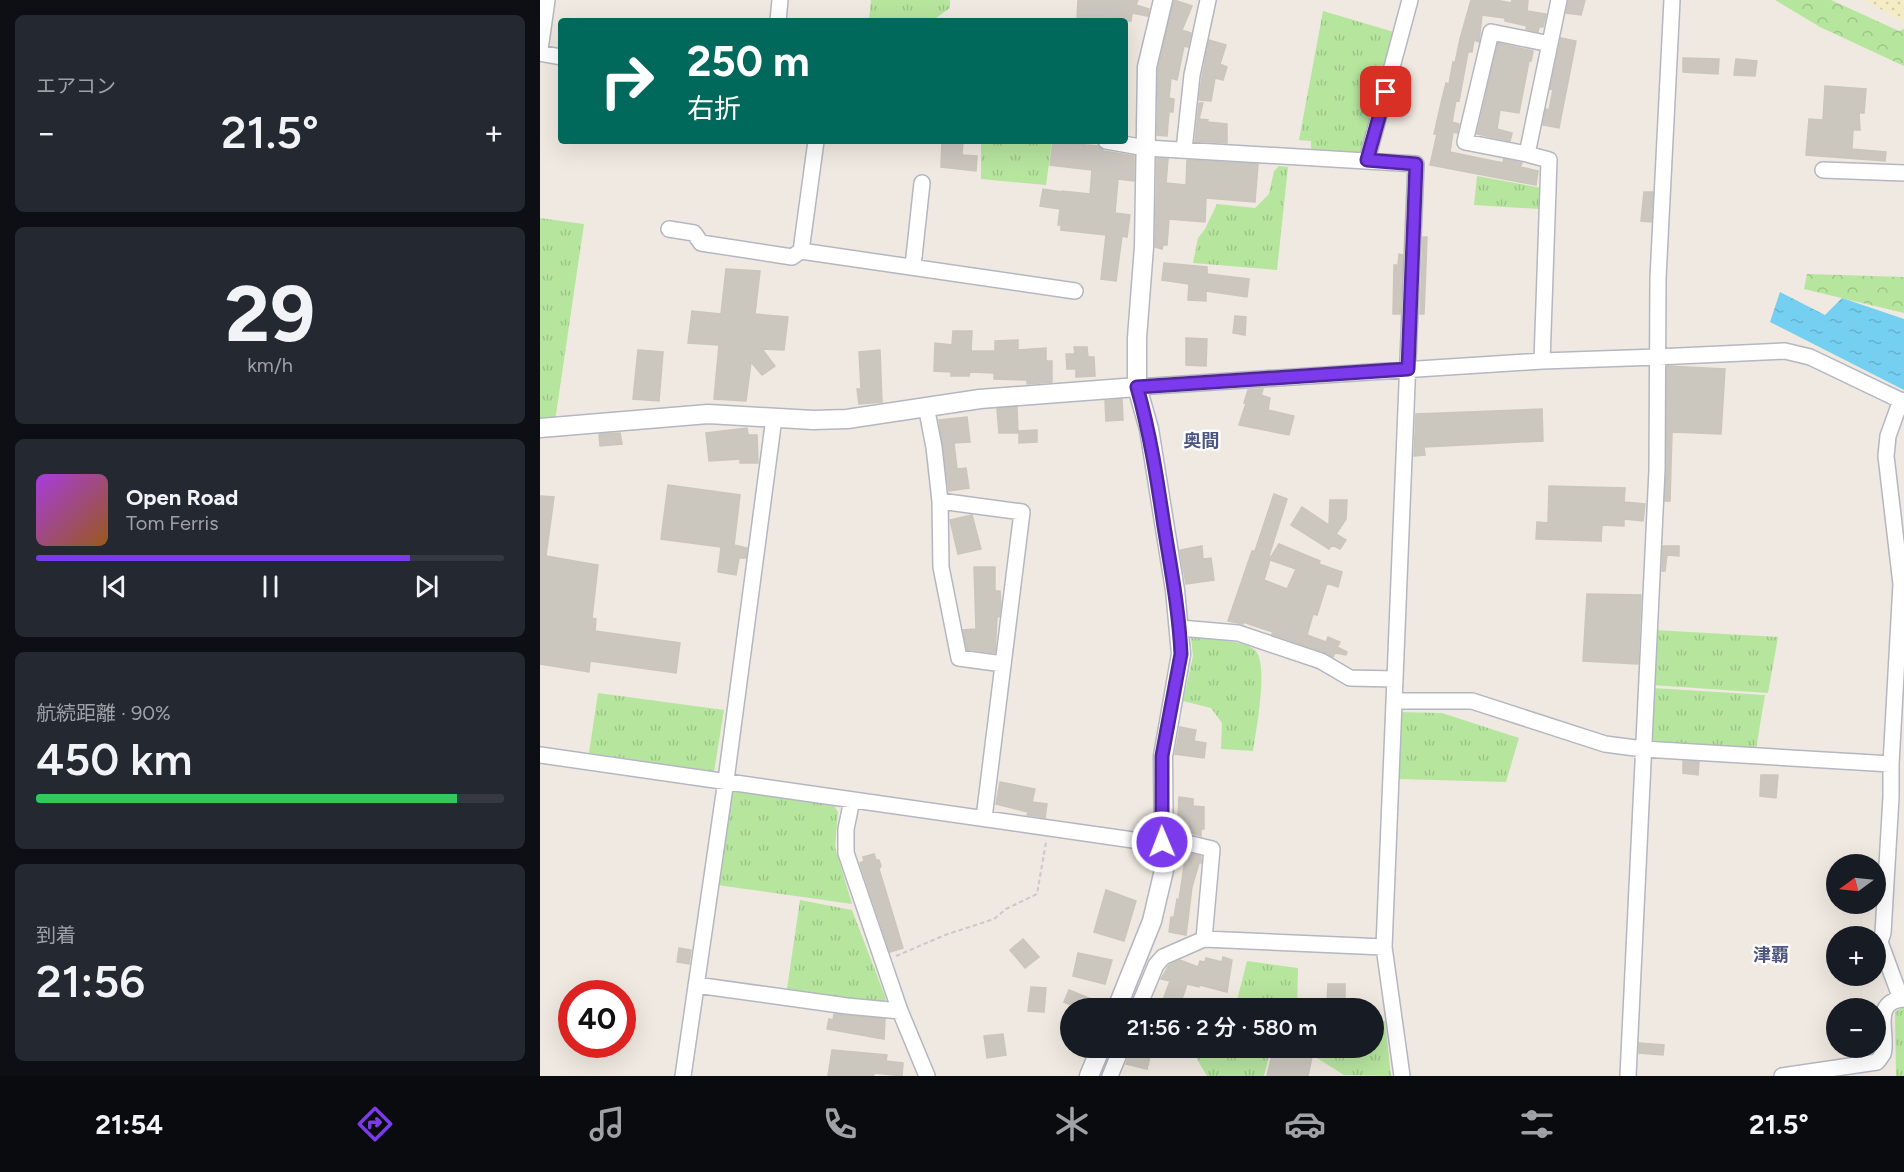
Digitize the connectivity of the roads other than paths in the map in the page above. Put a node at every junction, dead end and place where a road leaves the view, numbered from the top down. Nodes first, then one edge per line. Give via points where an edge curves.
1 (546, 0) edge
2 (780, 0) edge
3 (1162, 0) edge
4 (1208, 0) edge
5 (1410, 0) edge
6 (1559, 0) edge
7 (1672, 0) edge
8 (778, 18) edge
9 (1550, 44) junction
10 (540, 52) edge
11 (558, 56) edge
12 (816, 144) edge
13 (1123, 144) edge
14 (1146, 148) junction
15 (1184, 150) junction
16 (1527, 154) junction
17 (1367, 160) junction
18 (1823, 170) dead end
19 (1904, 173) edge
20 (922, 183) dead end
21 (669, 228) dead end
22 (801, 251) junction
23 (913, 266) junction
24 (1075, 291) dead end
25 (1657, 357) junction
26 (1542, 361) junction
27 (1408, 369) junction
28 (1137, 387) junction
29 (1903, 401) edge
30 (926, 406) junction
31 (774, 418) junction
32 (540, 428) edge
33 (940, 501) junction
34 (1180, 628) junction
35 (1002, 664) junction
36 (1395, 679) junction
37 (1394, 701) junction
38 (1643, 749) junction
39 (540, 754) edge
40 (1891, 764) junction
41 (726, 780) junction
42 (1898, 797) edge
43 (852, 800) junction
44 (984, 818) junction
45 (1162, 842) junction
46 (1204, 939) junction
47 (1384, 947) junction
48 (696, 985) junction
49 (1121, 998) edge
50 (1142, 998) edge
51 (1902, 999) edge
52 (900, 1011) junction
53 (1096, 1058) edge
54 (1117, 1058) edge
55 (683, 1076) edge
56 (927, 1076) edge
57 (1089, 1076) edge
58 (1110, 1076) edge
59 (1402, 1076) edge
60 (1628, 1076) edge
61 (1782, 1076) edge

1 - 10 street
2 - 8 street
3 - 14 street via 1147,67
4 - 15 street via 1192,75
5 - 17 street
6 - 9 street
7 - 25 street
9 - 16 street
9 - 16 street via 1491,32 1465,142
10 - 11 street
12 - 22 street
13 - 14 street
14 - 15 street
14 - 28 street
15 - 17 street
16 - 26 street via 1549,160
17 - 27 street via 1416,164
18 - 19 street
20 - 23 street
21 - 22 street via 694,233 701,243 792,257
22 - 23 street
23 - 24 street
25 - 26 street
25 - 29 street via 1795,352
25 - 38 street via 1657,470
26 - 27 street
27 - 28 street
27 - 36 street
28 - 30 street
28 - 34 street via 1149,429
29 - 40 street via 1888,436 1886,456 1900,584
30 - 31 street via 847,419
30 - 33 street
31 - 32 street via 708,414
31 - 41 street
33 - 35 street via 940,567 959,658
33 - 35 street via 1022,512
34 - 36 street via 1238,633 1321,661 1350,678
34 - 45 street via 1181,654 1162,756
35 - 44 street
36 - 37 street
37 - 38 street via 1472,701 1605,744
37 - 47 street
38 - 40 street
38 - 60 street
39 - 41 street
40 - 42 street
41 - 43 street
41 - 48 street
42 - 51 street via 1880,942
43 - 44 street
43 - 52 street via 846,853
44 - 45 street
45 - 46 street via 1212,849
45 - 49 street via 1164,870 1152,921
46 - 47 street
46 - 50 street via 1163,957
47 - 59 street
48 - 52 street
48 - 55 street
51 - 61 street via 1882,1016 1883,1055 1878,1062
52 - 56 street
53 - 57 street
54 - 58 street

